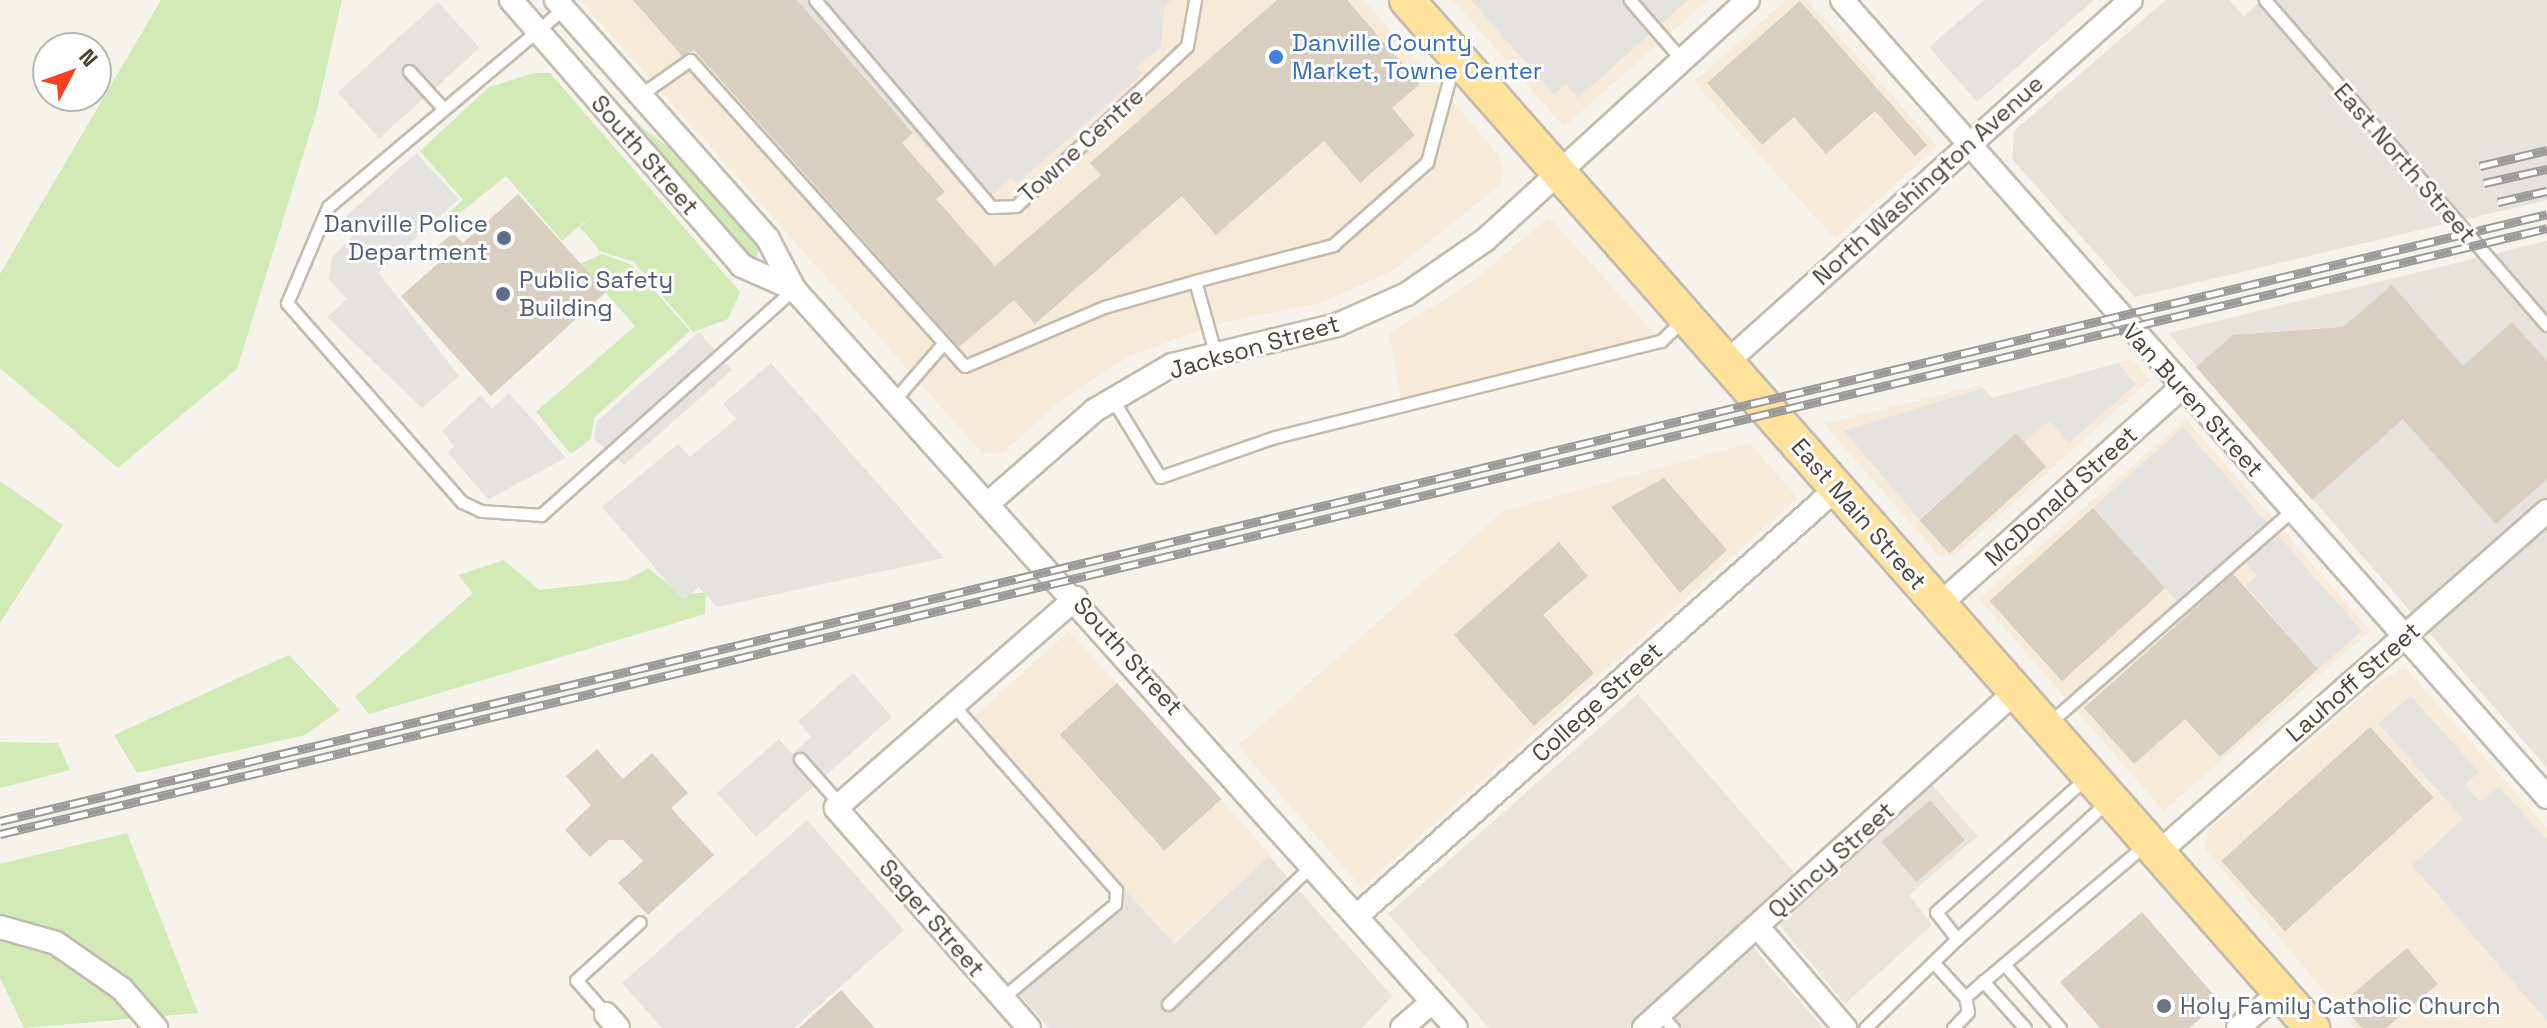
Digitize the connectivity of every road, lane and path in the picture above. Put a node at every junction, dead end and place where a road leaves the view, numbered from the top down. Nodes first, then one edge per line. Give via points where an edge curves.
1 (511, 0) edge
2 (815, 0) edge
3 (1195, 0) edge
4 (1407, 0) edge
5 (1630, 0) edge
6 (1748, 0) edge
7 (1842, 0) edge
8 (2131, 0) edge
9 (2265, 0) edge
10 (559, 5) edge
11 (537, 30) junction
12 (1456, 55) junction
13 (1682, 60) junction
14 (409, 71) dead end
15 (640, 95) junction
16 (442, 107) junction
17 (1966, 144) junction
18 (1558, 171) junction
19 (1195, 281) junction
20 (794, 289) junction
21 (1687, 317) junction
22 (2547, 325) edge
23 (942, 345) junction
24 (1215, 352) junction
25 (1727, 362) junction
26 (2182, 387) junction
27 (895, 399) junction
28 (1113, 400) junction
29 (1836, 489) junction
30 (991, 501) junction
31 (2291, 511) junction
32 (2547, 511) edge
33 (1076, 598) junction
34 (1939, 605) junction
35 (2404, 638) junction
36 (2016, 691) junction
37 (952, 705) junction
38 (2046, 726) junction
39 (800, 759) dead end
40 (2100, 787) junction
41 (2547, 797) edge
42 (838, 806) junction
43 (2153, 847) junction
44 (1313, 864) junction
45 (1358, 915) junction
46 (640, 922) dead end
47 (1757, 926) junction
48 (0, 927) edge
49 (1957, 939) junction
50 (1933, 962) junction
51 (2004, 964) junction
52 (1983, 981) junction
53 (2280, 992) junction
54 (1965, 997) junction
55 (1002, 998) junction
56 (1432, 1002) junction
57 (1168, 1004) dead end
58 (612, 1021) edge
59 (1659, 1023) edge
60 (156, 1028) edge
61 (1029, 1028) edge
62 (1402, 1028) edge
63 (1456, 1028) edge
64 (1845, 1028) edge
65 (1865, 1028) edge
66 (1953, 1028) edge
67 (2025, 1028) edge
68 (2060, 1028) edge
69 (2238, 1028) edge
70 (2312, 1028) edge

1 - 11 street, South Street
2 - 3 lane, Towne Centre via 991,207 1016,206 1187,46
4 - 12 main road, East Main Street
5 - 13 lane
6 - 13 street, Jackson Street
7 - 17 street, Van Buren Street
8 - 17 street, North Washington Avenue
9 - 22 lane, East North Street
10 - 11 lane
10 - 15 street, South Street
11 - 16 lane
11 - 20 street, South Street via 742,266
12 - 18 main road, East Main Street
12 - 19 lane via 1427,162 1333,245
13 - 18 street, Jackson Street
14 - 16 lane
15 - 20 street, South Street via 768,239
15 - 23 lane via 690,60
16 - 20 lane via 328,207 287,303 462,502 481,511 541,515
17 - 25 street, North Washington Avenue
17 - 26 street, Van Buren Street
18 - 21 main road, East Main Street
18 - 24 street, Jackson Street via 1485,240 1407,294 1337,325
19 - 23 lane via 1104,307 965,366
19 - 24 lane
20 - 27 street, South Street
21 - 25 main road, East Main Street
21 - 28 lane via 1661,341 1275,437 1160,477
23 - 27 lane
24 - 28 street, Jackson Street via 1172,365
25 - 29 main road, East Main Street
26 - 31 street, Van Buren Street
26 - 34 street, McDonald Street
27 - 30 street, South Street
28 - 30 street, Jackson Street
29 - 34 main road, East Main Street
29 - 45 street, College Street
30 - 33 street, South Street
31 - 35 street, Van Buren Street
31 - 38 lane
32 - 35 street, Lauhoff Street
33 - 37 street
33 - 44 street, South Street
34 - 36 main road, East Main Street
35 - 41 street, Van Buren Street
35 - 43 street, Lauhoff Street
36 - 38 main road, East Main Street
36 - 47 street, Quincy Street
37 - 42 street
37 - 55 lane via 1116,890 1115,904
38 - 40 main road, East Main Street
39 - 42 lane
40 - 43 main road, East Main Street
40 - 49 lane
40 - 49 lane via 1936,912
42 - 55 street, Sager Street
43 - 51 lane
43 - 53 main road, East Main Street
44 - 45 street, South Street
44 - 57 lane
45 - 56 street, South Street
46 - 58 lane via 576,980
47 - 59 street, Quincy Street
47 - 64 street
48 - 60 street via 56,943 122,989
49 - 50 lane
50 - 54 lane
50 - 65 lane
51 - 52 lane
51 - 68 lane
52 - 54 lane
52 - 67 lane
53 - 69 street
53 - 70 main road, East Main Street
54 - 66 lane via 1968,1012
55 - 61 street, Sager Street
56 - 62 street
56 - 63 street, South Street

